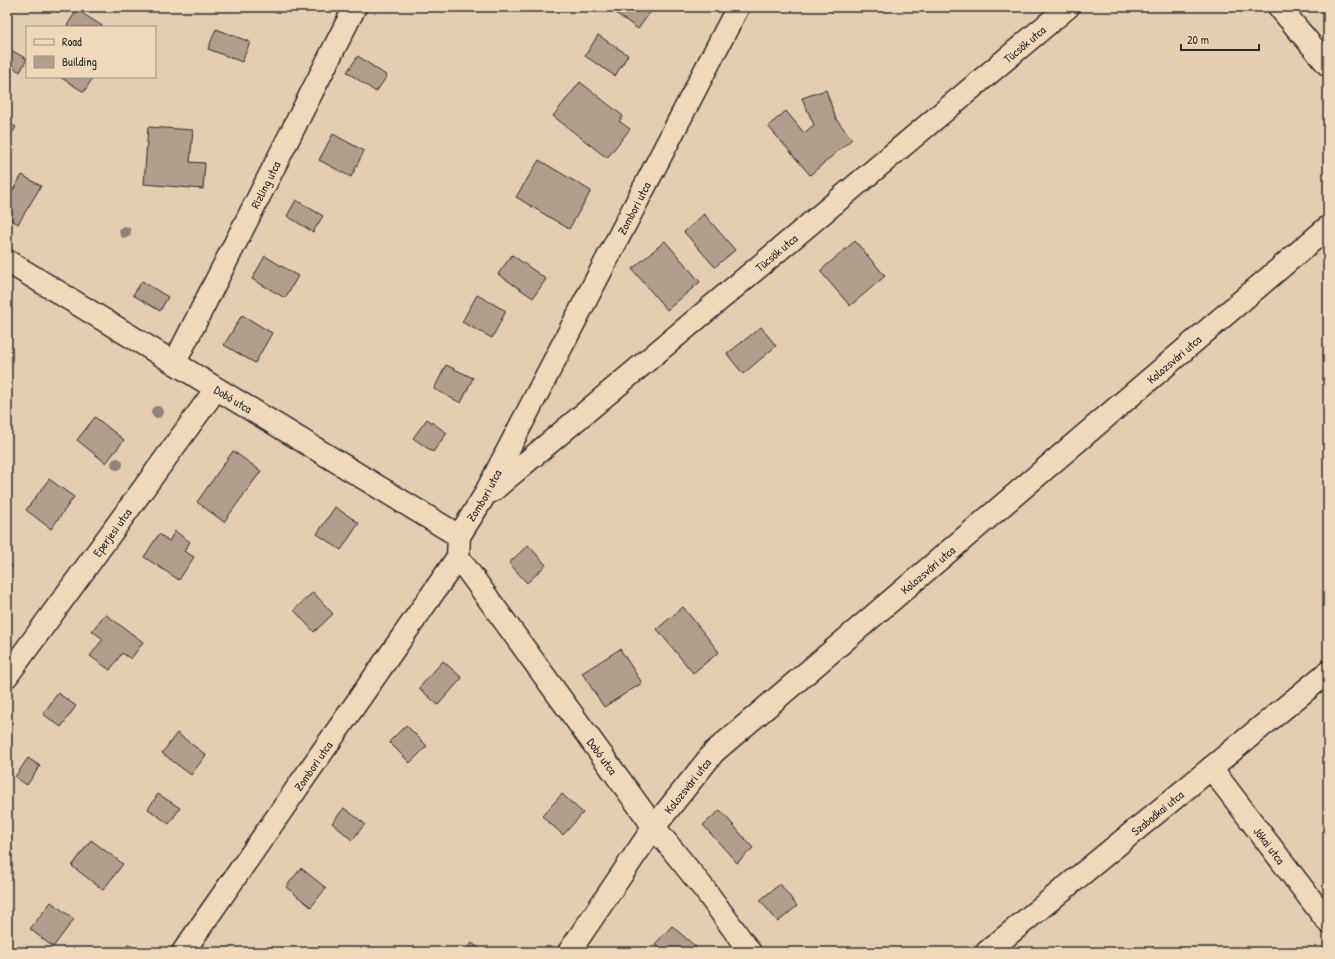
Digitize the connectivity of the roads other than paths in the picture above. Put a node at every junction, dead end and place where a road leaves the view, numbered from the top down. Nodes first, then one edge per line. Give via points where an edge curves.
1 (355, 7) edge
2 (738, 7) edge
3 (1068, 7) edge
4 (1280, 7) edge
5 (1328, 65) edge
6 (1328, 227) edge
7 (7, 261) edge
8 (175, 362) junction
9 (216, 389) junction
10 (483, 498) junction
11 (459, 536) junction
12 (458, 557) junction
13 (1328, 672) edge
14 (7, 676) edge
15 (1211, 768) junction
16 (654, 827) junction
17 (1328, 922) edge
18 (183, 952) edge
19 (569, 952) edge
20 (750, 952) edge
21 (986, 952) edge

1 - 8 street, Rizling utca
2 - 10 street, Zombori utca
3 - 10 street, Tücsök utca
4 - 5 street
6 - 16 street, Kolozsvári utca via 714,752
7 - 8 street, Dobó utca
8 - 9 street, Dobó utca
9 - 11 street, Dobó utca
9 - 14 street, Eperjesi utca
10 - 11 street, Zombori utca
11 - 12 street, Zombori utca
12 - 16 street, Dobó utca
12 - 18 street, Zombori utca
13 - 15 street, Szabadkai utca
15 - 17 street, Jókai utca
15 - 21 street, Szabadkai utca
16 - 19 street, Kolozsvári utca
16 - 20 street, Dobó utca via 705,890

